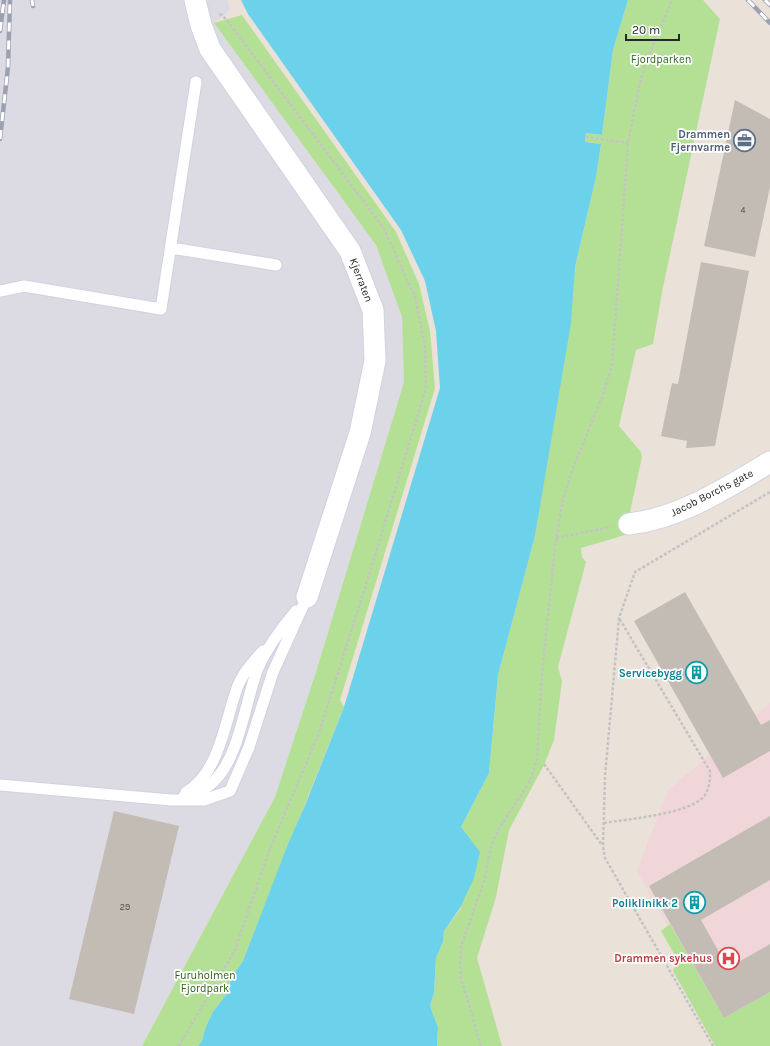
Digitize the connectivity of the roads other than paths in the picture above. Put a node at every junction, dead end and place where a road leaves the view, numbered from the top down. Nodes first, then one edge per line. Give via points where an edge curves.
1 (195, 0) edge
2 (196, 82) dead end
3 (171, 248) junction
4 (276, 265) dead end
5 (0, 291) edge
6 (770, 462) edge
7 (629, 524) road end
8 (307, 597) junction
9 (0, 786) edge
10 (172, 800) junction

1 - 8 street, Kjerraten via 210,49 350,251 373,310 375,361 360,433
2 - 3 lane
3 - 4 lane
3 - 5 lane via 162,309 24,286
6 - 7 street, Jacob Borchs gate via 683,510
8 - 10 lane via 272,642 259,668 229,760 216,780 199,792
8 - 10 lane via 273,672 249,747 230,791 204,800
9 - 10 lane

